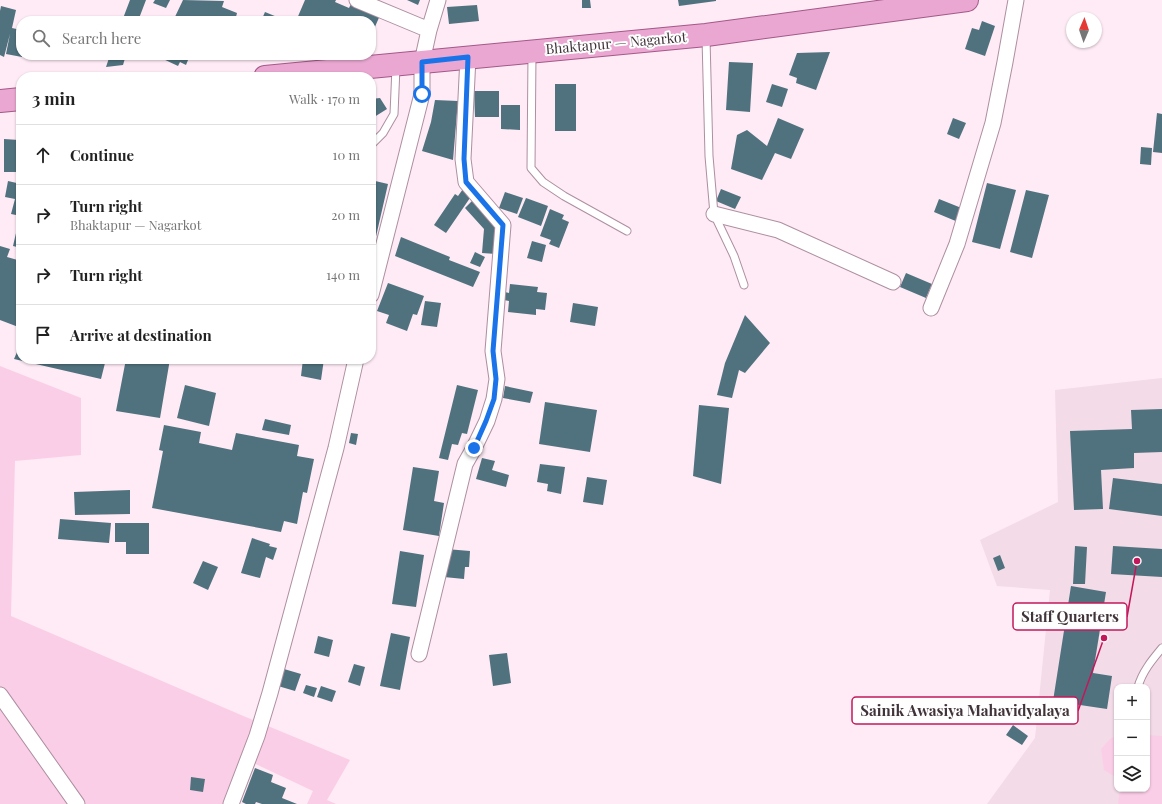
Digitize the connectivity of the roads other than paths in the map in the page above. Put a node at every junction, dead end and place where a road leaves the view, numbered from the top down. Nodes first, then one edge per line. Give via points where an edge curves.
1 (357, 0) edge
2 (438, 0) edge
3 (967, 0) edge
4 (1016, 0) edge
5 (429, 30) junction
6 (706, 35) junction
7 (532, 51) junction
8 (468, 57) junction
9 (422, 62) junction
10 (396, 64) junction
11 (315, 72) edge
12 (16, 99) edge
13 (0, 101) edge
14 (376, 140) edge
15 (714, 214) junction
16 (627, 231) dead end
17 (376, 275) edge
18 (893, 282) dead end
19 (744, 285) dead end
20 (931, 308) dead end
21 (355, 364) edge
22 (1162, 648) edge
23 (419, 654) dead end
24 (1139, 684) edge
25 (0, 695) edge
26 (77, 804) edge
27 (231, 804) edge

1 - 5 street
2 - 5 street
3 - 6 main road, Bhaktapur — Nagarkot
4 - 20 street via 993,123 957,244
5 - 9 street
6 - 7 main road, Bhaktapur — Nagarkot
6 - 15 lane via 709,156
7 - 8 main road, Bhaktapur — Nagarkot
7 - 16 lane via 531,168 543,182 564,196
8 - 9 main road, Bhaktapur — Nagarkot
8 - 23 street via 464,159 466,182 503,225 493,351 496,379 494,399 486,421 465,464
9 - 10 main road, Bhaktapur — Nagarkot
9 - 17 street via 422,94
10 - 11 main road, Bhaktapur — Nagarkot
10 - 14 lane via 394,114
12 - 13 main road
15 - 18 street via 778,230
15 - 19 lane via 734,256
21 - 27 street via 336,448 270,693
22 - 24 lane via 1151,660
25 - 26 street

